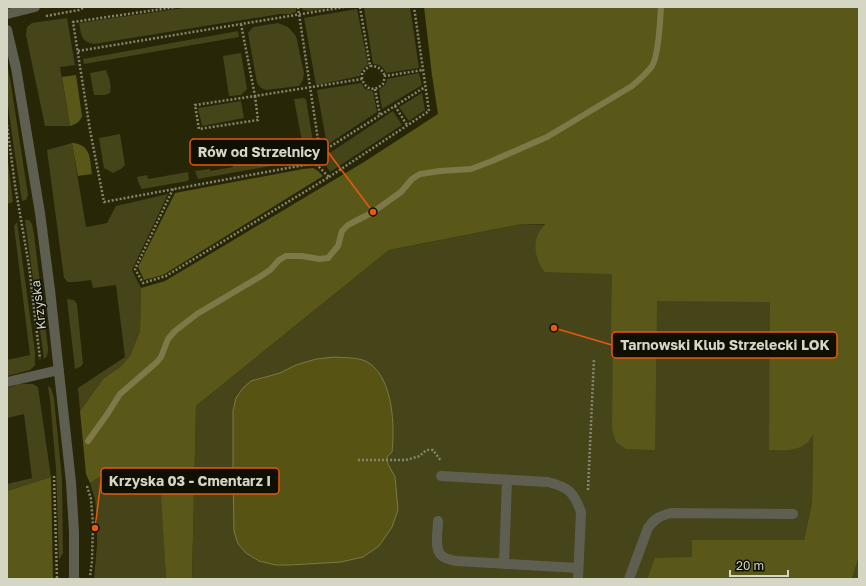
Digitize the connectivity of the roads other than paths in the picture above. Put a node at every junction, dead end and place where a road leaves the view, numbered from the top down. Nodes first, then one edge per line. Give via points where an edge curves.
1 (36, 7) edge
2 (7, 14) edge
3 (7, 30) edge
4 (59, 370) junction
5 (7, 382) edge
6 (441, 476) dead end
7 (508, 480) junction
8 (793, 514) dead end
9 (438, 521) dead end
10 (504, 564) junction
11 (578, 568) junction
12 (74, 579) edge
13 (578, 579) edge
14 (629, 579) edge

1 - 2 street
3 - 4 street, Krzyska via 16,68 40,213
4 - 5 street
4 - 12 street, Krzyska via 71,482
6 - 7 street
7 - 10 street
7 - 11 street via 548,482 560,485 571,493 581,512
8 - 14 street via 671,513 660,516 648,528
9 - 10 street via 437,546 442,556 456,561
10 - 11 street
11 - 13 street

